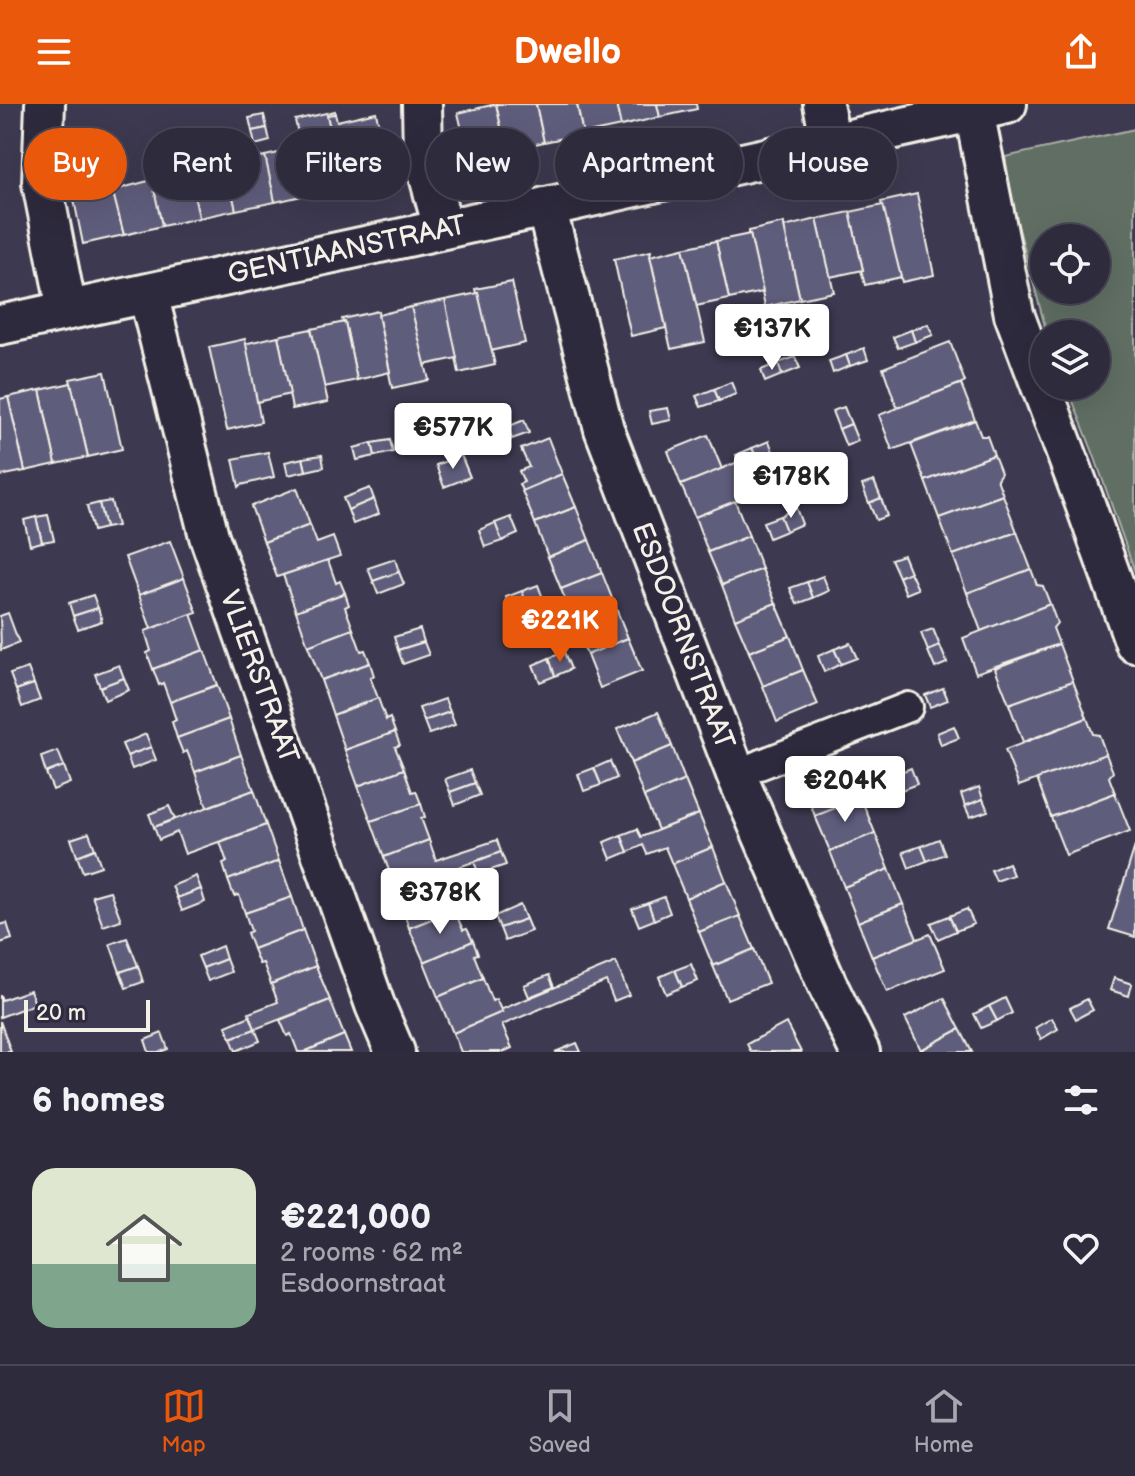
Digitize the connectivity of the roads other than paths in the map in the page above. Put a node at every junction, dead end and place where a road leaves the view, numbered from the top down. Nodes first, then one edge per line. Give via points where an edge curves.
1 (45, 104) edge
2 (422, 104) edge
3 (823, 104) edge
4 (990, 108) edge
5 (828, 128) edge
6 (897, 128) edge
7 (759, 159) edge
8 (546, 207) junction
9 (443, 228) junction
10 (148, 294) junction
11 (67, 310) junction
12 (0, 325) edge
13 (1135, 643) edge
14 (908, 707) dead end
15 (736, 774) junction
16 (395, 1052) edge
17 (860, 1052) edge

1 - 11 street via 42,183
2 - 9 street via 423,154
3 - 5 street
4 - 6 street, GENTIAANSTRAAT
4 - 13 street via 1014,314
7 - 8 street, GENTIAANSTRAAT
8 - 9 street, GENTIAANSTRAAT
8 - 15 street, ESDOORNSTRAAT via 604,429
9 - 10 street, GENTIAANSTRAAT
10 - 11 street, GENTIAANSTRAAT
10 - 16 street, VLIERSTRAAT via 209,536
11 - 12 street, GENTIAANSTRAAT
14 - 15 street
15 - 17 street, ESDOORNSTRAAT

